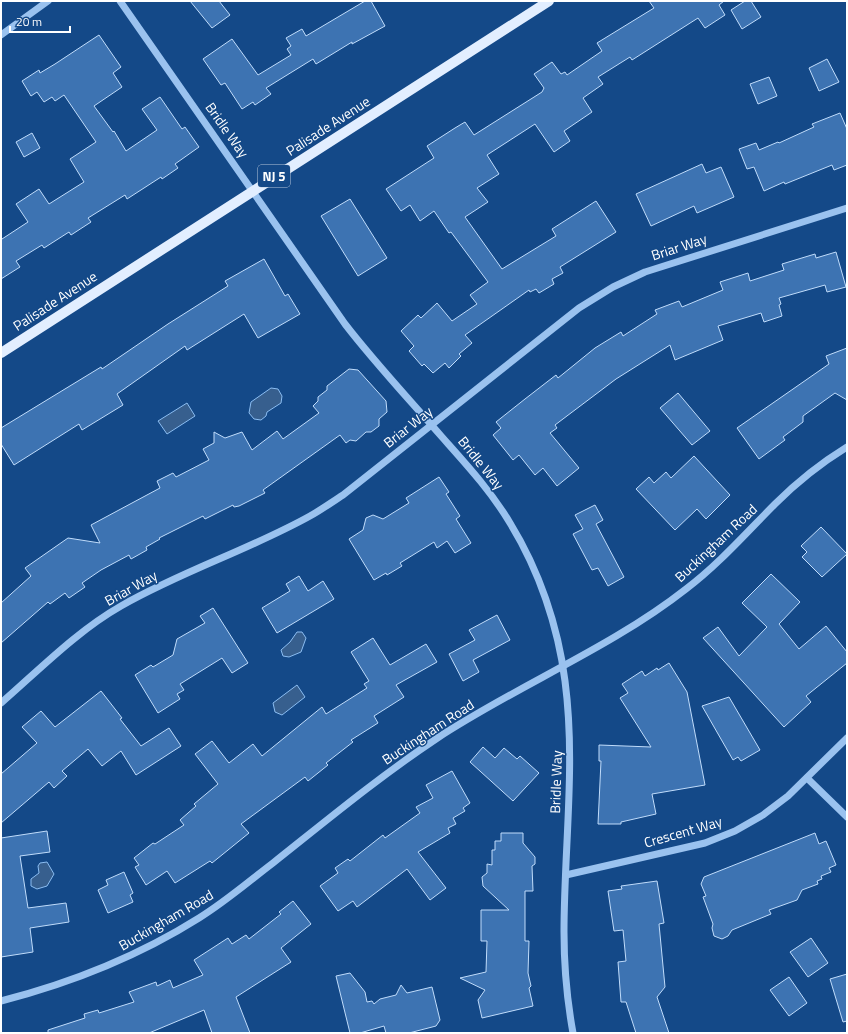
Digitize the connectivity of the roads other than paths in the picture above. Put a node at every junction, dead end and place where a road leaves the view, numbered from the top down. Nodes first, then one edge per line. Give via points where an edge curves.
1 (48, 1) edge
2 (120, 1) edge
3 (549, 1) edge
4 (1, 35) edge
5 (252, 190) junction
6 (847, 208) edge
7 (1, 353) edge
8 (432, 425) junction
9 (847, 447) edge
10 (563, 665) junction
11 (1, 703) edge
12 (847, 738) edge
13 (807, 778) junction
14 (847, 817) edge
15 (566, 875) junction
16 (1, 1001) edge
17 (573, 1033) edge

1 - 4 street
2 - 5 street, Bridle Way
3 - 5 main road, Palisade Avenue / NJ 5
5 - 7 main road, Palisade Avenue / NJ 5
5 - 8 street, Bridle Way via 345,324
6 - 8 street, Briar Way via 644,272 613,287 579,308
8 - 10 street, Bridle Way via 482,482 510,523 534,567 551,614
8 - 11 street, Briar Way via 343,495 310,516 158,586 120,607 84,632
9 - 10 street, Buckingham Road via 812,471 703,576 661,609
10 - 15 street, Bridle Way via 570,746
10 - 16 street, Buckingham Road via 449,731 403,761 200,918 156,944 109,966 51,988
12 - 13 street, Crescent Way
13 - 14 street
13 - 15 street, Crescent Way via 763,816 735,831 705,843
15 - 17 street, Bridle Way via 564,933 568,1005

